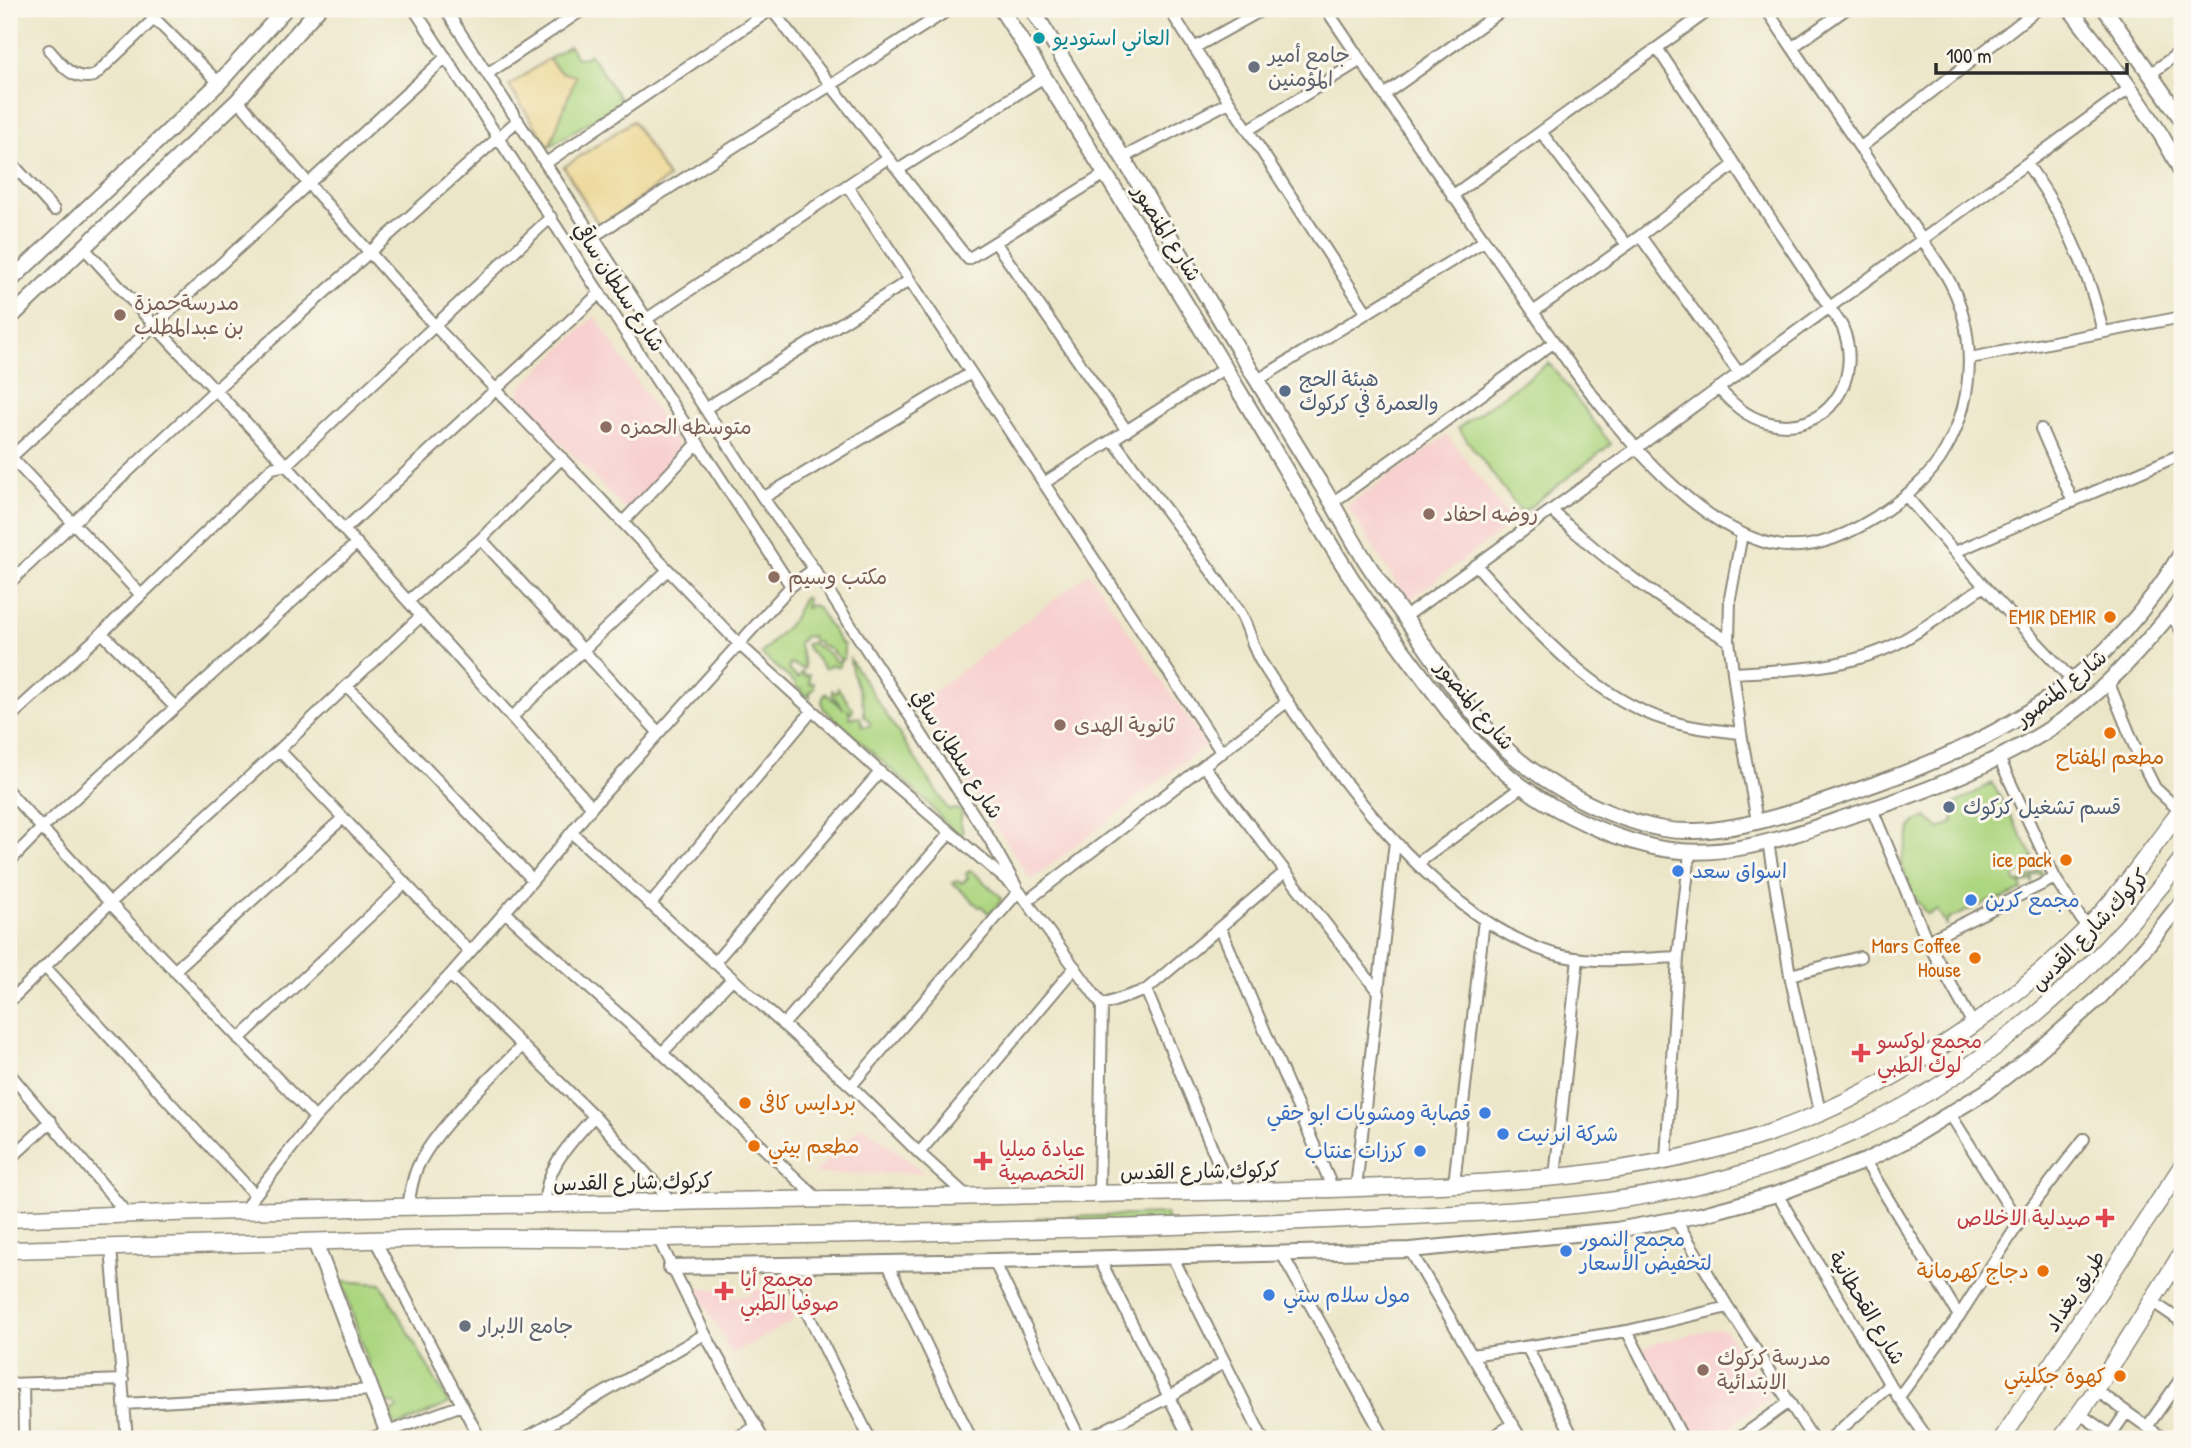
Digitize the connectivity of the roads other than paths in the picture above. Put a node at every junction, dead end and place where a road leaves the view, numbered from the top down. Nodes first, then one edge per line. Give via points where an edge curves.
1 (145, 9) edge
2 (285, 9) edge
3 (318, 9) edge
4 (414, 9) edge
5 (445, 9) edge
6 (584, 9) edge
7 (772, 9) edge
8 (950, 9) edge
9 (1000, 9) edge
10 (1032, 9) edge
11 (1169, 9) edge
12 (1264, 9) edge
13 (1326, 9) edge
14 (1480, 9) edge
15 (1504, 9) edge
16 (1712, 9) edge
17 (1766, 9) edge
18 (1846, 9) edge
19 (2038, 9) edge
20 (2070, 9) edge
21 (2105, 9) edge
22 (155, 18) junction
23 (1488, 20) junction
24 (1793, 47) junction
25 (1194, 48) junction
26 (1657, 48) junction
27 (49, 50) dead end
28 (2182, 50) edge
29 (446, 57) junction
30 (1361, 60) junction
31 (2152, 72) junction
32 (487, 74) junction
33 (1044, 77) junction
34 (219, 83) junction
35 (831, 85) junction
36 (2130, 88) junction
37 (1384, 94) junction
38 (238, 100) junction
39 (1229, 102) junction
40 (518, 120) junction
41 (2182, 120) edge
42 (1248, 130) junction
43 (1541, 132) junction
44 (498, 138) junction
45 (1861, 147) junction
46 (1124, 157) junction
47 (888, 158) junction
48 (9, 160) edge
49 (546, 163) junction
50 (2027, 164) junction
51 (1734, 165) junction
52 (898, 170) junction
53 (2182, 173) edge
54 (1105, 174) junction
55 (307, 182) junction
56 (847, 185) junction
57 (1452, 196) junction
58 (54, 210) dead end
59 (551, 217) junction
60 (594, 236) junction
61 (1640, 236) junction
62 (1923, 239) junction
63 (1484, 241) junction
64 (995, 242) junction
65 (1627, 245) junction
66 (84, 248) junction
67 (371, 254) junction
68 (910, 281) junction
69 (9, 282) edge
70 (1205, 291) junction
71 (600, 293) junction
72 (1186, 302) junction
73 (1829, 307) junction
74 (1533, 312) junction
75 (1367, 313) junction
76 (2182, 317) edge
77 (648, 318) junction
78 (9, 319) edge
79 (155, 326) junction
80 (435, 326) junction
81 (2103, 331) junction
82 (1553, 343) junction
83 (1970, 358) junction
84 (1225, 368) junction
85 (971, 373) junction
86 (1739, 373) junction
87 (1256, 381) junction
88 (1718, 388) junction
89 (215, 390) junction
90 (497, 390) junction
91 (706, 408) junction
92 (2041, 429) dead end
93 (1127, 431) junction
94 (1113, 440) junction
95 (698, 443) junction
96 (1636, 448) junction
97 (2182, 454) edge
98 (9, 457) edge
99 (562, 458) junction
100 (286, 465) junction
101 (1044, 483) junction
102 (1907, 497) junction
103 (763, 498) junction
104 (2073, 502) junction
105 (1332, 503) junction
106 (1551, 510) junction
107 (73, 522) junction
108 (623, 522) junction
109 (344, 530) junction
110 (1742, 534) junction
111 (481, 539) junction
112 (356, 543) junction
113 (1955, 552) junction
114 (2182, 552) edge
115 (1476, 565) junction
116 (814, 569) junction
117 (668, 570) junction
118 (9, 583) edge
119 (791, 586) junction
120 (1984, 586) junction
121 (141, 595) junction
122 (2181, 600) edge
123 (408, 601) junction
124 (421, 616) junction
125 (1405, 617) junction
126 (2182, 627) edge
127 (102, 633) junction
128 (1729, 641) junction
129 (740, 645) junction
130 (582, 650) junction
131 (1733, 673) junction
132 (2073, 681) junction
133 (2108, 681) junction
134 (347, 686) junction
135 (1288, 701) junction
136 (175, 707) junction
137 (812, 710) junction
138 (512, 717) junction
139 (9, 718) edge
140 (659, 733) junction
141 (1741, 733) junction
142 (279, 750) junction
143 (1222, 752) junction
144 (1999, 758) junction
145 (1204, 766) junction
146 (880, 772) junction
147 (1904, 774) junction
148 (1523, 786) junction
149 (9, 792) edge
150 (1915, 794) junction
151 (592, 807) junction
152 (1872, 809) junction
153 (2181, 810) edge
154 (343, 818) junction
155 (1757, 821) junction
156 (42, 828) junction
157 (572, 833) junction
158 (950, 833) junction
159 (1395, 841) junction
160 (1768, 842) junction
161 (1690, 853) junction
162 (2182, 859) edge
163 (9, 862) edge
164 (1418, 863) junction
165 (1285, 872) junction
166 (2055, 878) junction
167 (533, 880) junction
168 (405, 883) junction
169 (1019, 891) junction
170 (1027, 901) junction
171 (2182, 902) edge
172 (110, 903) junction
173 (650, 905) junction
174 (505, 912) junction
175 (1484, 920) junction
176 (1220, 927) junction
177 (2087, 928) junction
178 (1927, 942) junction
179 (469, 951) junction
180 (1678, 957) junction
181 (1860, 957) dead end
182 (1578, 958) junction
183 (714, 963) junction
184 (46, 967) junction
185 (1075, 967) junction
186 (174, 971) junction
187 (450, 975) junction
188 (1790, 975) junction
189 (732, 979) junction
190 (2032, 979) junction
191 (1146, 989) junction
192 (1379, 993) junction
193 (9, 1002) edge
194 (2051, 1003) junction
195 (1102, 1006) junction
196 (783, 1024) junction
197 (1973, 1024) junction
198 (239, 1039) junction
199 (522, 1046) junction
200 (662, 1053) junction
201 (9, 1073) edge
202 (851, 1086) junction
203 (1821, 1112) junction
204 (1950, 1114) junction
205 (594, 1116) junction
206 (315, 1118) junction
207 (51, 1121) junction
208 (2084, 1139) dead end
209 (919, 1153) junction
210 (9, 1160) edge
211 (1666, 1160) junction
212 (1865, 1161) junction
213 (2182, 1166) edge
214 (1555, 1177) junction
215 (1454, 1184) junction
216 (1424, 1186) junction
217 (1356, 1188) junction
218 (1333, 1189) junction
219 (1230, 1191) junction
220 (1099, 1194) junction
221 (1777, 1194) junction
222 (255, 1195) junction
223 (968, 1197) junction
224 (819, 1200) junction
225 (672, 1202) junction
226 (545, 1204) junction
227 (443, 1207) junction
228 (408, 1208) junction
229 (242, 1212) junction
230 (127, 1214) junction
231 (1426, 1215) junction
232 (9, 1219) edge
233 (1676, 1220) junction
234 (2019, 1223) junction
235 (445, 1238) junction
236 (658, 1238) junction
237 (375, 1240) junction
238 (315, 1242) junction
239 (111, 1248) junction
240 (1410, 1250) junction
241 (9, 1251) edge
242 (1282, 1254) junction
243 (2182, 1254) edge
244 (1172, 1256) junction
245 (1099, 1258) junction
246 (994, 1261) junction
247 (887, 1262) junction
248 (783, 1264) junction
249 (671, 1266) junction
250 (2153, 1302) junction
251 (1728, 1307) junction
252 (1959, 1317) junction
253 (2182, 1322) edge
254 (1628, 1331) junction
255 (705, 1334) junction
256 (1527, 1347) junction
257 (1472, 1355) junction
258 (1224, 1362) junction
259 (2182, 1377) edge
260 (123, 1380) junction
261 (9, 1384) edge
262 (23, 1384) junction
263 (1890, 1385) junction
264 (372, 1390) junction
265 (2096, 1390) junction
266 (1169, 1397) junction
267 (1898, 1398) junction
268 (1788, 1403) junction
269 (124, 1404) junction
270 (462, 1405) junction
271 (2126, 1413) junction
272 (2080, 1414) junction
273 (1513, 1424) junction
274 (757, 1426) junction
275 (2147, 1427) junction
276 (389, 1436) edge
277 (2113, 1437) edge
278 (24, 1439) edge
279 (127, 1439) edge
280 (369, 1439) edge
281 (480, 1439) edge
282 (524, 1439) edge
283 (734, 1439) edge
284 (763, 1439) edge
285 (870, 1439) edge
286 (971, 1439) edge
287 (1080, 1439) edge
288 (1087, 1439) edge
289 (1190, 1439) edge
290 (1263, 1439) edge
291 (1385, 1439) edge
292 (1489, 1439) edge
293 (1521, 1439) edge
294 (1574, 1439) edge
295 (1683, 1439) edge
296 (1738, 1439) edge
297 (1813, 1439) edge
298 (1830, 1439) edge
299 (1928, 1439) edge
300 (2002, 1439) edge
301 (2061, 1439) edge
302 (2164, 1439) edge

1 - 22 street
2 - 34 street
3 - 38 street
4 - 29 street, شارع سلطان ساقي
5 - 32 street, شارع سلطان ساقي
6 - 32 street
7 - 35 street
7 - 49 street
8 - 35 street
9 - 33 street, شارع المنصور
10 - 46 street, شارع المنصور
11 - 25 street
12 - 25 street
13 - 30 street
14 - 23 street
15 - 23 street
16 - 26 street
17 - 24 street
18 - 24 street
19 - 45 street
20 - 36 street
21 - 31 street
22 - 27 street via 94,76 83,78 68,72
22 - 34 street
23 - 37 street
24 - 45 street
25 - 39 street
26 - 43 street
26 - 51 street
28 - 31 street
29 - 44 street, شارع سلطان ساقي
29 - 55 street
30 - 37 street
30 - 42 street
31 - 41 street
32 - 40 street, شارع سلطان ساقي
33 - 52 street
33 - 54 street, شارع المنصور
34 - 69 street
35 - 47 street
35 - 60 street
36 - 50 street
36 - 53 street
37 - 57 street
38 - 55 street
38 - 66 street
39 - 42 street
39 - 46 street
40 - 44 street
40 - 49 street, شارع سلطان ساقي
42 - 75 street
43 - 57 street
43 - 65 street
44 - 59 street, شارع سلطان ساقي
44 - 67 street
45 - 62 street
46 - 70 street, شارع المنصور
47 - 52 street
47 - 56 street
48 - 58 street
49 - 60 street, شارع سلطان ساقي
50 - 62 street
50 - 81 street via 2075,243
51 - 61 street
51 - 73 street
52 - 64 street via 968,258
54 - 64 street
54 - 72 street, شارع المنصور
55 - 67 street
55 - 79 street
56 - 68 street
56 - 77 street
57 - 63 street
59 - 71 street, شارع سلطان ساقي
59 - 80 street
60 - 77 street, شارع سلطان ساقي
61 - 65 street
61 - 86 street
62 - 73 street
62 - 83 street via 1955,291
63 - 74 street
63 - 75 street
64 - 93 street
65 - 74 street
66 - 78 street
66 - 79 street
67 - 80 street
67 - 89 street
68 - 85 street
68 - 91 street
70 - 72 street
70 - 87 street, شارع المنصور
71 - 90 street
71 - 95 street, شارع سلطان ساقي
72 - 84 street, شارع المنصور
73 - 86 street
73 - 88 street via 1848,339 1850,356 1844,386 1827,409 1798,424 1778,425 1748,415
74 - 82 street
75 - 87 street
76 - 81 street
77 - 91 street, شارع سلطان ساقي
79 - 89 street
79 - 98 street
80 - 90 street
80 - 100 street
81 - 83 street
82 - 96 street
82 - 105 street
83 - 102 street via 1952,439
84 - 93 street
84 - 148 street, شارع المنصور via 1349,574 1393,637 1479,746
85 - 101 street
85 - 103 street
86 - 88 street
87 - 105 street, شارع المنصور
88 - 96 street
89 - 100 street
89 - 107 street
90 - 99 street
90 - 109 street
91 - 103 street, شارع سلطان ساقي
92 - 104 street
93 - 94 street
94 - 101 street
94 - 135 street via 1238,611 1255,651
95 - 108 street
95 - 119 street, شارع سلطان ساقي
96 - 106 street
96 - 110 street via 1712,517
97 - 104 street
98 - 107 street
99 - 108 street
99 - 111 street
100 - 109 street
100 - 121 street via 272,468
101 - 143 street
102 - 110 street via 1871,520 1805,547
102 - 113 street
103 - 116 street, شارع سلطان ساقي
104 - 113 street
105 - 125 street, شارع المنصور
106 - 115 street
106 - 128 street via 1642,587
107 - 118 street
107 - 121 street
108 - 117 street
109 - 112 street
110 - 128 street via 1730,598
111 - 123 street
111 - 130 street
112 - 123 street
112 - 136 street
113 - 120 street
114 - 132 street, شارع المنصور via 2145,607
115 - 125 street
115 - 141 street via 1528,623 1606,691 1665,720
116 - 119 street
116 - 169 street, شارع سلطان ساقي
117 - 129 street
117 - 130 street
119 - 129 street
120 - 131 street via 1897,644 1864,656 1799,669
120 - 132 street
121 - 127 street
122 - 126 main road via 2174,613
122 - 133 street, شارع المنصور
123 - 124 street
124 - 134 street
124 - 138 street
125 - 155 street, شارع المنصور via 1496,739 1556,785 1590,804 1662,829 1694,832
127 - 136 street
127 - 139 street
128 - 131 street
129 - 137 street
129 - 140 street
130 - 138 street
130 - 140 street
131 - 141 street
132 - 147 street, شارع المنصور via 1980,742
133 - 144 street, شارع المنصور via 2047,730
133 - 153 street via 2155,788
134 - 142 street
134 - 167 street
135 - 143 street
135 - 159 street
136 - 156 street
137 - 146 street
137 - 173 street
138 - 151 street
140 - 151 street
141 - 155 street
142 - 154 street
142 - 172 street
143 - 145 street
144 - 150 street, شارع المنصور
144 - 166 street
145 - 165 street
145 - 170 street
146 - 158 street
146 - 183 street
147 - 150 street
147 - 155 street, شارع المنصور
148 - 161 street, شارع المنصور via 1589,824 1624,838
148 - 164 street
149 - 156 street
150 - 152 street, شارع المنصور
151 - 157 street
152 - 160 street, شارع المنصور
152 - 178 street
153 - 177 main road, كركوك,شارع القدس
154 - 168 street
154 - 186 street
156 - 163 street
156 - 172 street
157 - 167 street
157 - 173 street
158 - 169 street
158 - 196 street
159 - 164 street
159 - 192 street
160 - 161 street, شارع المنصور
160 - 188 street
161 - 180 street
162 - 194 main road, كركوك,شارع القدس via 2138,915
164 - 175 street
165 - 176 street
165 - 192 street
166 - 177 street
166 - 178 street
167 - 174 street
168 - 179 street
168 - 198 street
169 - 170 street
169 - 202 street
170 - 185 street
171 - 204 street via 2078,1018 2009,1075
172 - 184 street
172 - 186 street
173 - 183 street
174 - 179 street
174 - 200 street
175 - 182 street via 1550,953
175 - 215 street
176 - 191 street
176 - 218 street
177 - 190 main road, كركوك,شارع القدس
178 - 197 street
179 - 187 street
180 - 182 street
180 - 211 street
181 - 188 street
182 - 214 street
183 - 189 street
184 - 193 street
184 - 222 street
185 - 195 street
185 - 209 street
186 - 198 street
187 - 199 street
187 - 206 street
188 - 203 street
189 - 196 street
189 - 200 street
190 - 194 main road
190 - 197 main road, كركوك,شارع القدس
191 - 195 street
191 - 219 street
192 - 217 street
194 - 231 main road, كركوك,شارع القدس via 1946,1082 1900,1110 1791,1158 1661,1194 1511,1212
195 - 220 street
196 - 202 street
197 - 203 main road, كركوك,شارع القدس via 1908,1067
198 - 206 street
199 - 205 street
199 - 228 street via 429,1148 414,1177
200 - 224 street
201 - 207 street
202 - 209 street
203 - 211 main road, كركوك,شارع القدس via 1764,1134
204 - 212 street
204 - 234 street
205 - 225 street
205 - 226 street via 555,1163
206 - 222 street
207 - 210 street
207 - 230 street
208 - 234 street
209 - 223 street
211 - 214 main road, كركوك,شارع القدس
212 - 221 street
212 - 252 street
213 - 300 main road, طريق بغداد
214 - 215 main road, كركوك,شارع القدس
215 - 216 main road, كركوك,شارع القدس
216 - 217 main road, كركوك,شارع القدس
216 - 231 main road
217 - 218 main road, كركوك,شارع القدس
218 - 219 main road, كركوك,شارع القدس
219 - 220 main road, كركوك,شارع القدس
220 - 223 main road, كركوك,شارع القدس
221 - 233 street
221 - 263 street, شارع القحطانية
222 - 229 street
223 - 224 main road, كركوك,شارع القدس
224 - 225 main road, كركوك,شارع القدس
225 - 226 main road, كركوك,شارع القدس
226 - 227 main road, كركوك,شارع القدس
227 - 228 main road, كركوك,شارع القدس
227 - 235 main road
228 - 229 main road, كركوك,شارع القدس
229 - 230 main road, كركوك,شارع القدس
230 - 232 main road, كركوك,شارع القدس
231 - 236 main road, كركوك,شارع القدس via 1237,1225
233 - 240 street via 1592,1233
233 - 251 street
234 - 252 street
235 - 236 main road, كركوك,شارع القدس
235 - 237 main road, كركوك,شارع القدس
236 - 249 street
237 - 238 main road, كركوك,شارع القدس
237 - 270 street
238 - 239 main road, كركوك,شارع القدس
238 - 264 street
239 - 241 main road, كركوك,شارع القدس
239 - 260 street
240 - 242 street
240 - 257 street
242 - 244 street
242 - 291 street
243 - 250 main road
244 - 245 street
244 - 258 street
245 - 246 street
245 - 266 street
246 - 247 street
246 - 287 street
247 - 248 street
247 - 286 street
248 - 249 street
248 - 285 street
249 - 255 street
250 - 253 street
250 - 265 main road
251 - 254 street
251 - 268 street
252 - 267 street
254 - 256 street
254 - 295 street
255 - 274 street
255 - 282 street
256 - 257 street
256 - 294 street
257 - 273 street
258 - 266 street
258 - 290 street
259 - 275 street
260 - 262 street
260 - 269 street
261 - 262 street
262 - 278 street
263 - 267 street, شارع القحطانية
263 - 298 street
264 - 269 street
264 - 276 street
265 - 271 street
265 - 272 main road
266 - 288 street
266 - 289 street
267 - 299 street, شارع القحطانية
268 - 296 street
268 - 297 street
269 - 279 street
270 - 276 street
270 - 281 street
271 - 275 street
271 - 277 street
272 - 277 street
272 - 301 main road
273 - 292 street
273 - 293 street
274 - 283 street
274 - 284 street
275 - 302 street
276 - 280 street

